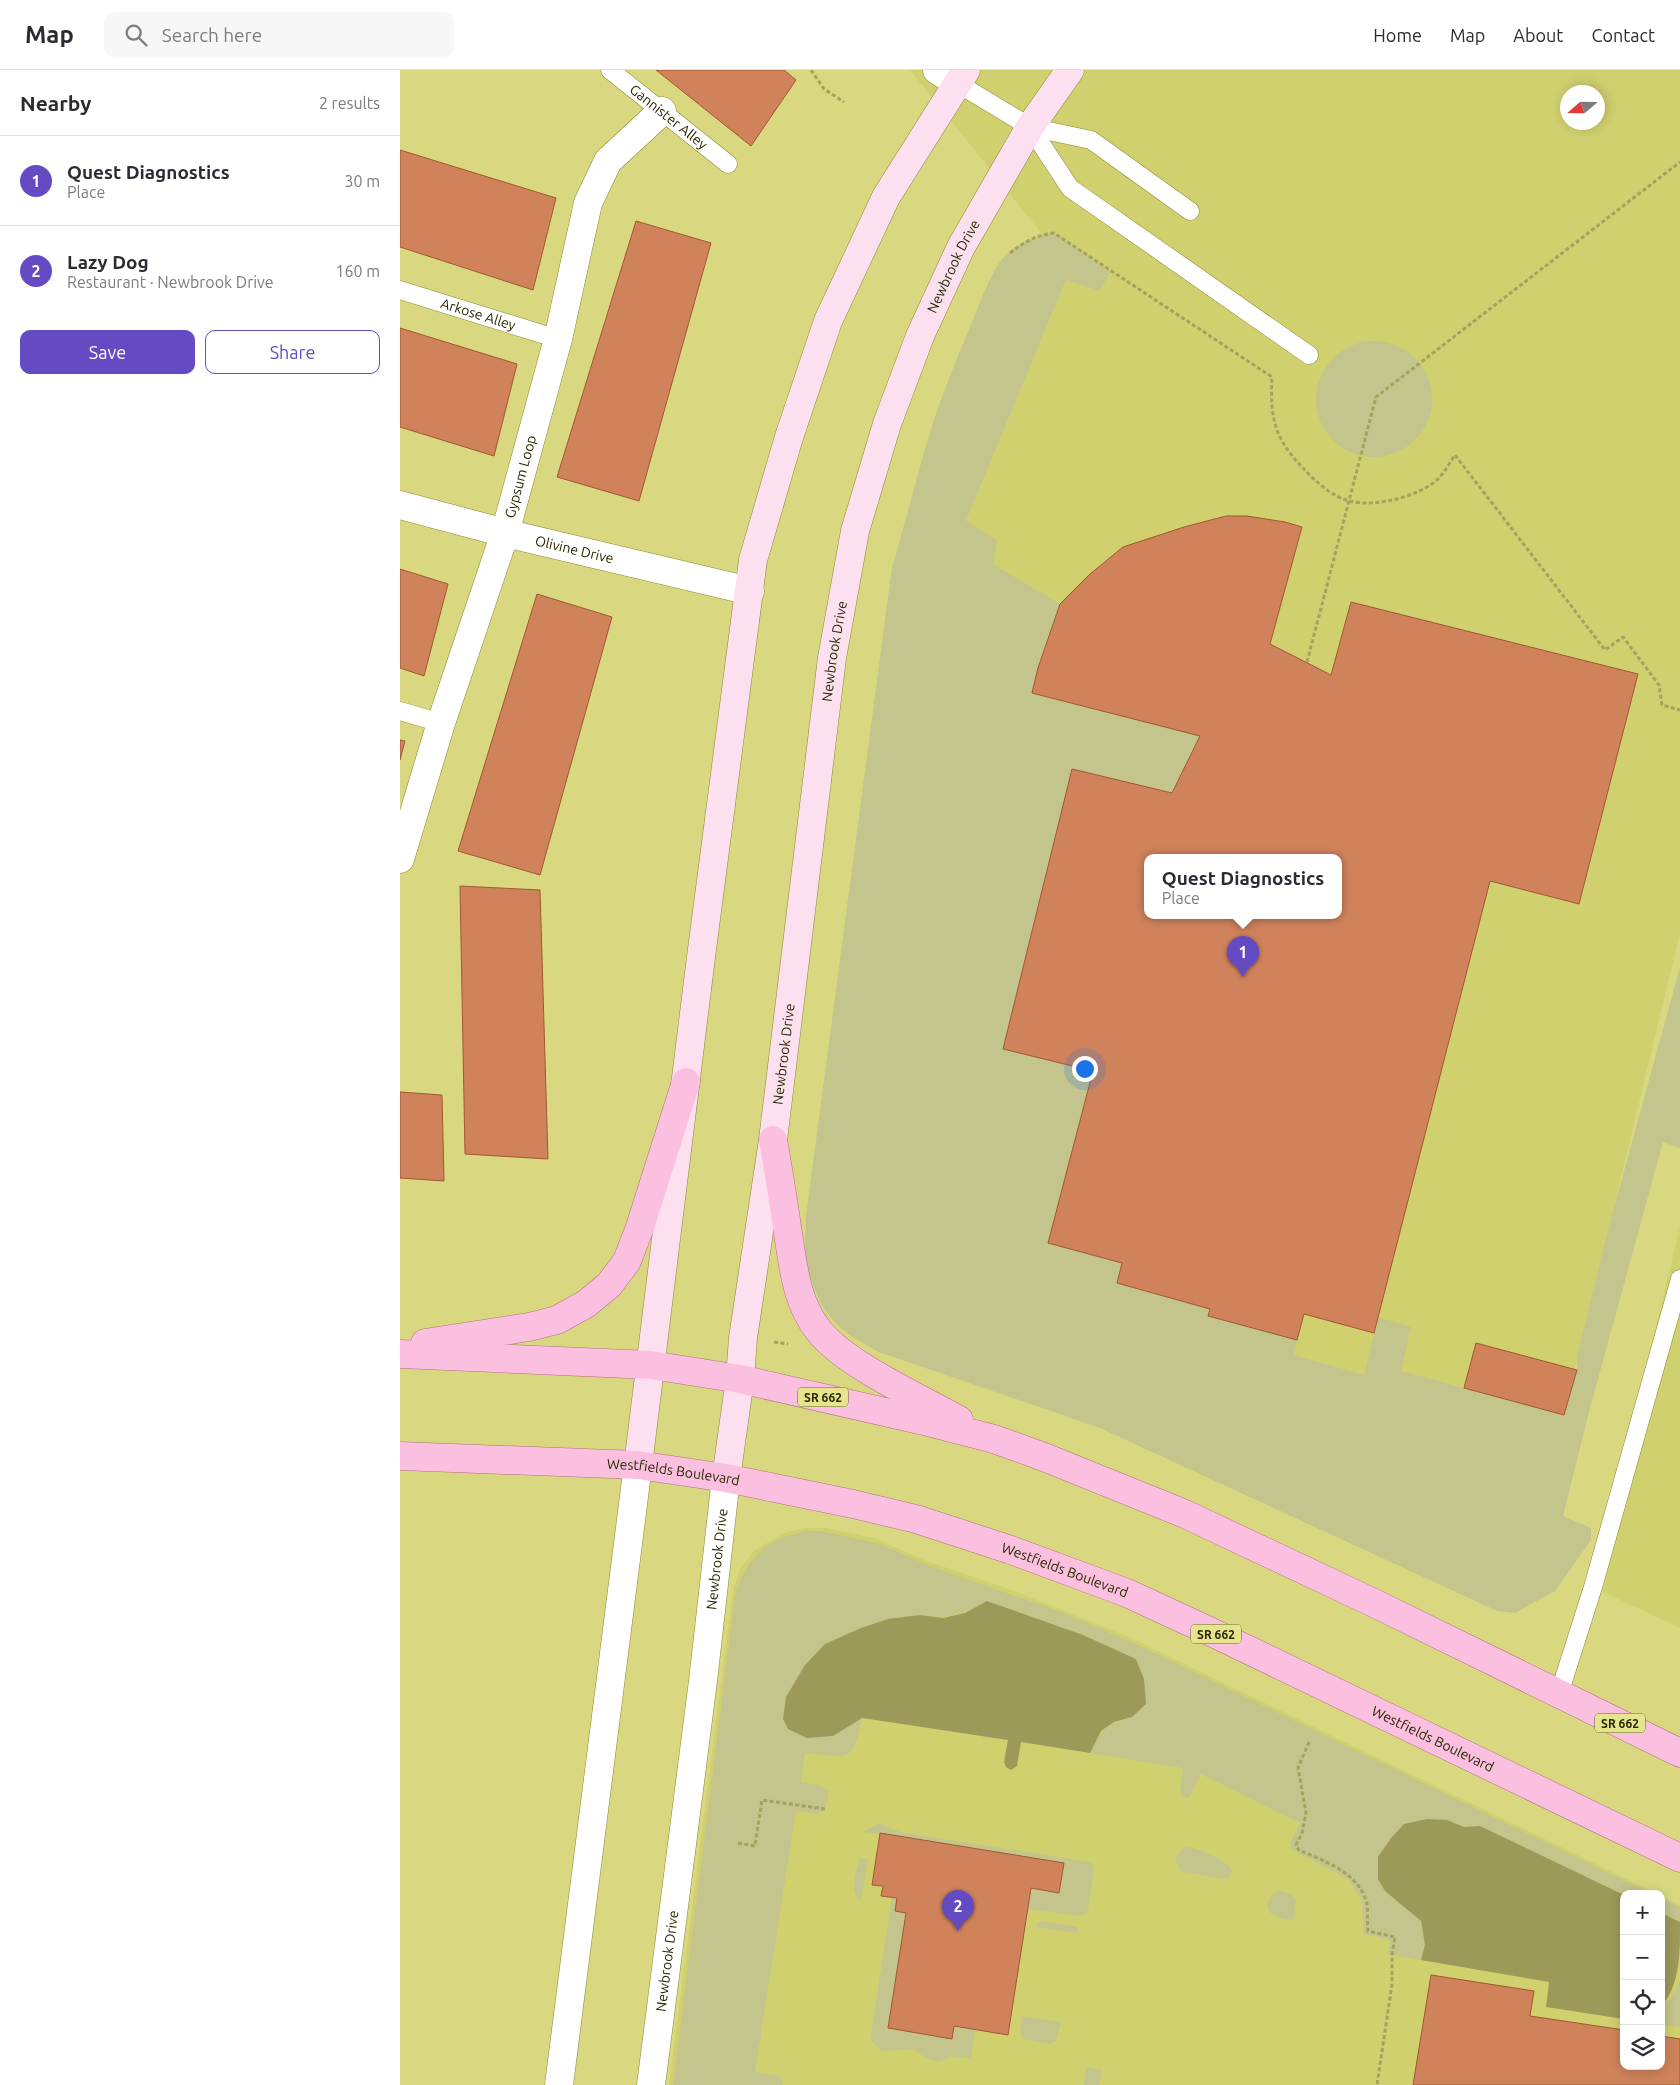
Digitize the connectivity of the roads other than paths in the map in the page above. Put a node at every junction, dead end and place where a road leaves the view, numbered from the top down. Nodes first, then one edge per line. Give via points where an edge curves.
1 (610, 70) edge
2 (1070, 70) edge
3 (954, 74) edge
4 (662, 111) junction
5 (1030, 128) junction
6 (728, 164) dead end
7 (1190, 211) dead end
8 (400, 290) edge
9 (558, 339) junction
10 (1308, 355) dead end
11 (400, 505) edge
12 (505, 533) junction
13 (750, 591) junction
14 (400, 711) edge
15 (441, 723) junction
16 (400, 859) edge
17 (686, 1082) junction
18 (773, 1140) junction
19 (1680, 1279) edge
20 (400, 1346) edge
21 (400, 1354) edge
22 (650, 1365) junction
23 (740, 1379) junction
24 (994, 1438) junction
25 (400, 1456) edge
26 (638, 1465) junction
27 (726, 1478) junction
28 (1559, 1694) junction
29 (1680, 1752) edge
30 (1680, 1858) edge
31 (559, 2085) edge
32 (651, 2085) edge

1 - 4 lane, Gannister Alley
2 - 5 street, Newbrook Drive
3 - 5 lane
3 - 13 street via 886,197 828,321 753,560
4 - 6 lane, Gannister Alley
4 - 9 street, Gypsum Loop via 608,161 588,204
5 - 7 lane via 1091,140
5 - 10 lane via 1070,188
5 - 18 street, Newbrook Drive via 961,247 920,336 887,424 855,531 832,658
8 - 9 lane, Arkose Alley
9 - 12 street, Gypsum Loop
11 - 12 street, Olivine Drive
12 - 13 street, Olivine Drive
12 - 15 street, Gypsum Loop
13 - 17 street
14 - 15 lane
15 - 16 street, Gypsum Loop
17 - 20 main road via 640,1228 627,1261 609,1285 586,1304 557,1320
17 - 22 street
18 - 23 street, Newbrook Drive via 743,1338
18 - 24 main road via 797,1286 804,1309 819,1331 863,1367
19 - 28 lane via 1593,1587
21 - 22 main road, SR 662
22 - 23 main road, SR 662
22 - 26 street
23 - 24 main road, SR 662
23 - 27 street, Newbrook Drive
24 - 28 main road, SR 662 via 1184,1514
25 - 26 main road, Westfields Boulevard / SR 662
26 - 27 main road, Westfields Boulevard / SR 662
26 - 31 street
27 - 30 main road, Westfields Boulevard / SR 662 via 916,1519 1127,1593
27 - 32 street, Newbrook Drive
28 - 29 main road, SR 662

